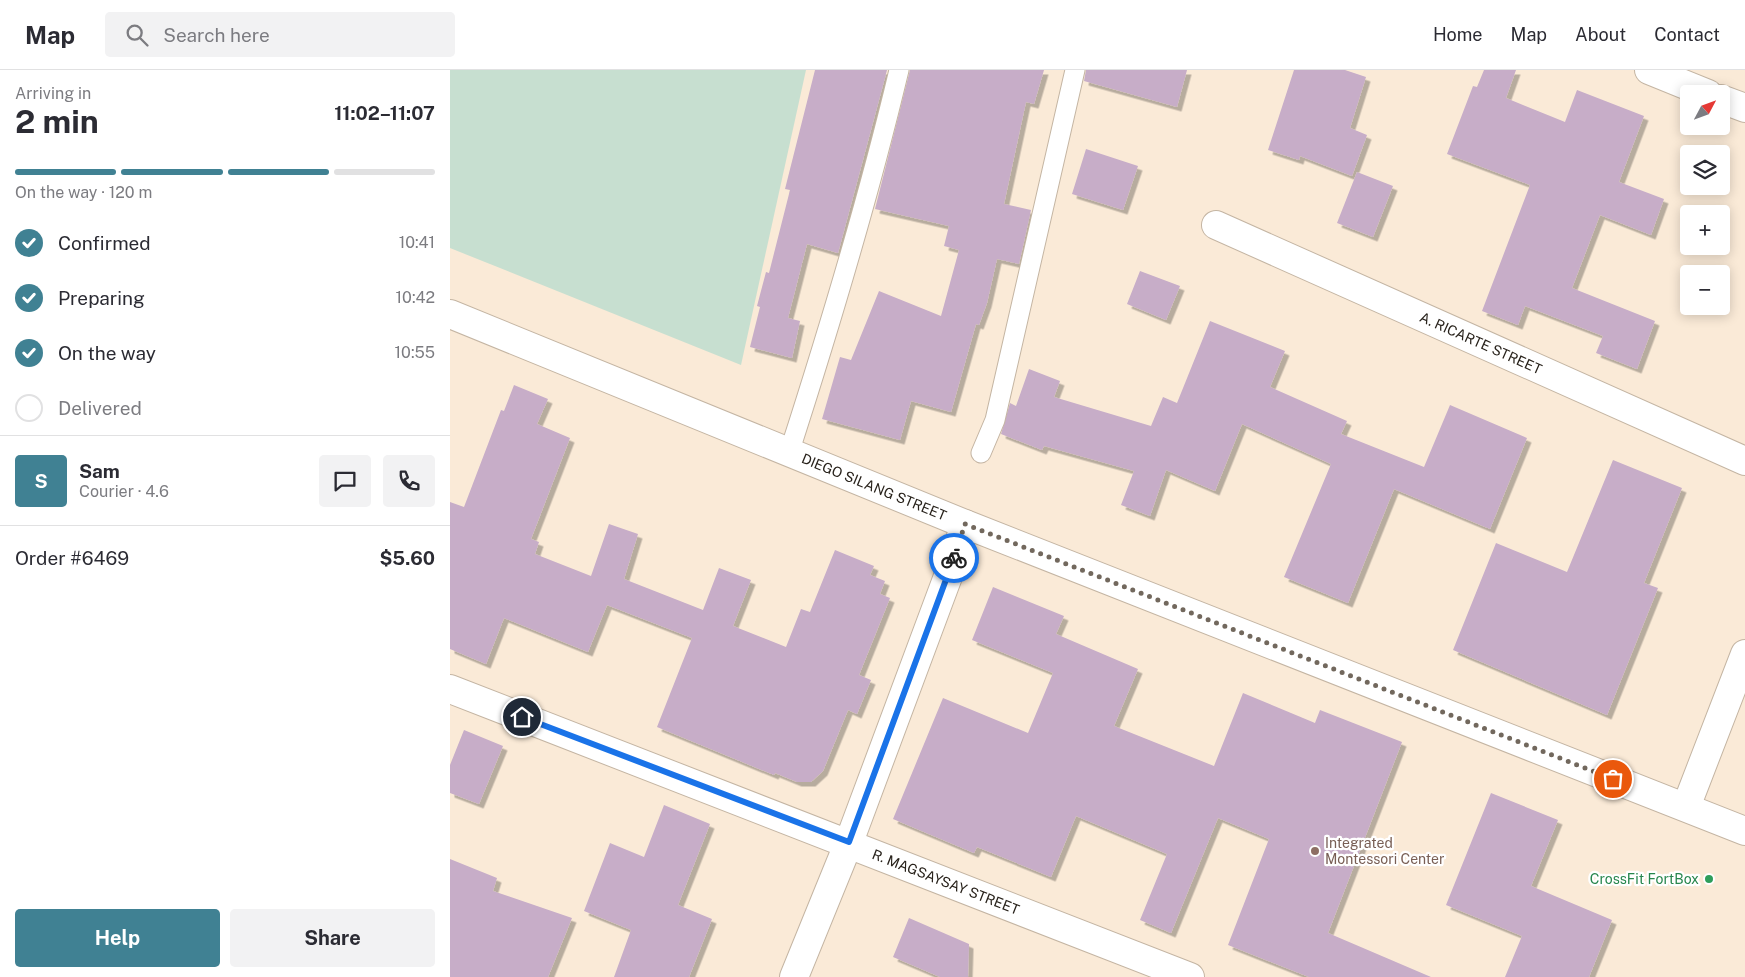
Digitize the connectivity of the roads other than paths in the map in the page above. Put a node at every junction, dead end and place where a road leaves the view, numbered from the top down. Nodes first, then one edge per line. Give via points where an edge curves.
1 (899, 70) edge
2 (1075, 70) edge
3 (1649, 70) edge
4 (1686, 85) edge
5 (1730, 102) edge
6 (1745, 108) edge
7 (1216, 225) dead end
8 (450, 314) edge
9 (789, 453) junction
10 (981, 453) dead end
11 (1745, 461) edge
12 (965, 524) junction
13 (1745, 654) edge
14 (450, 689) edge
15 (1686, 807) junction
16 (1745, 831) edge
17 (849, 842) junction
18 (794, 977) edge
19 (1190, 977) edge

1 - 9 lane via 834,314
2 - 10 lane via 995,420
3 - 4 street
5 - 6 street
7 - 11 street, A. RICARTE STREET
8 - 9 street, DIEGO SILANG STREET
9 - 12 street, DIEGO SILANG STREET
12 - 15 street, DIEGO SILANG STREET
12 - 17 street
13 - 15 street
14 - 17 street, R. MAGSAYSAY STREET
15 - 16 street, DIEGO SILANG STREET
17 - 18 street
17 - 19 street, R. MAGSAYSAY STREET

